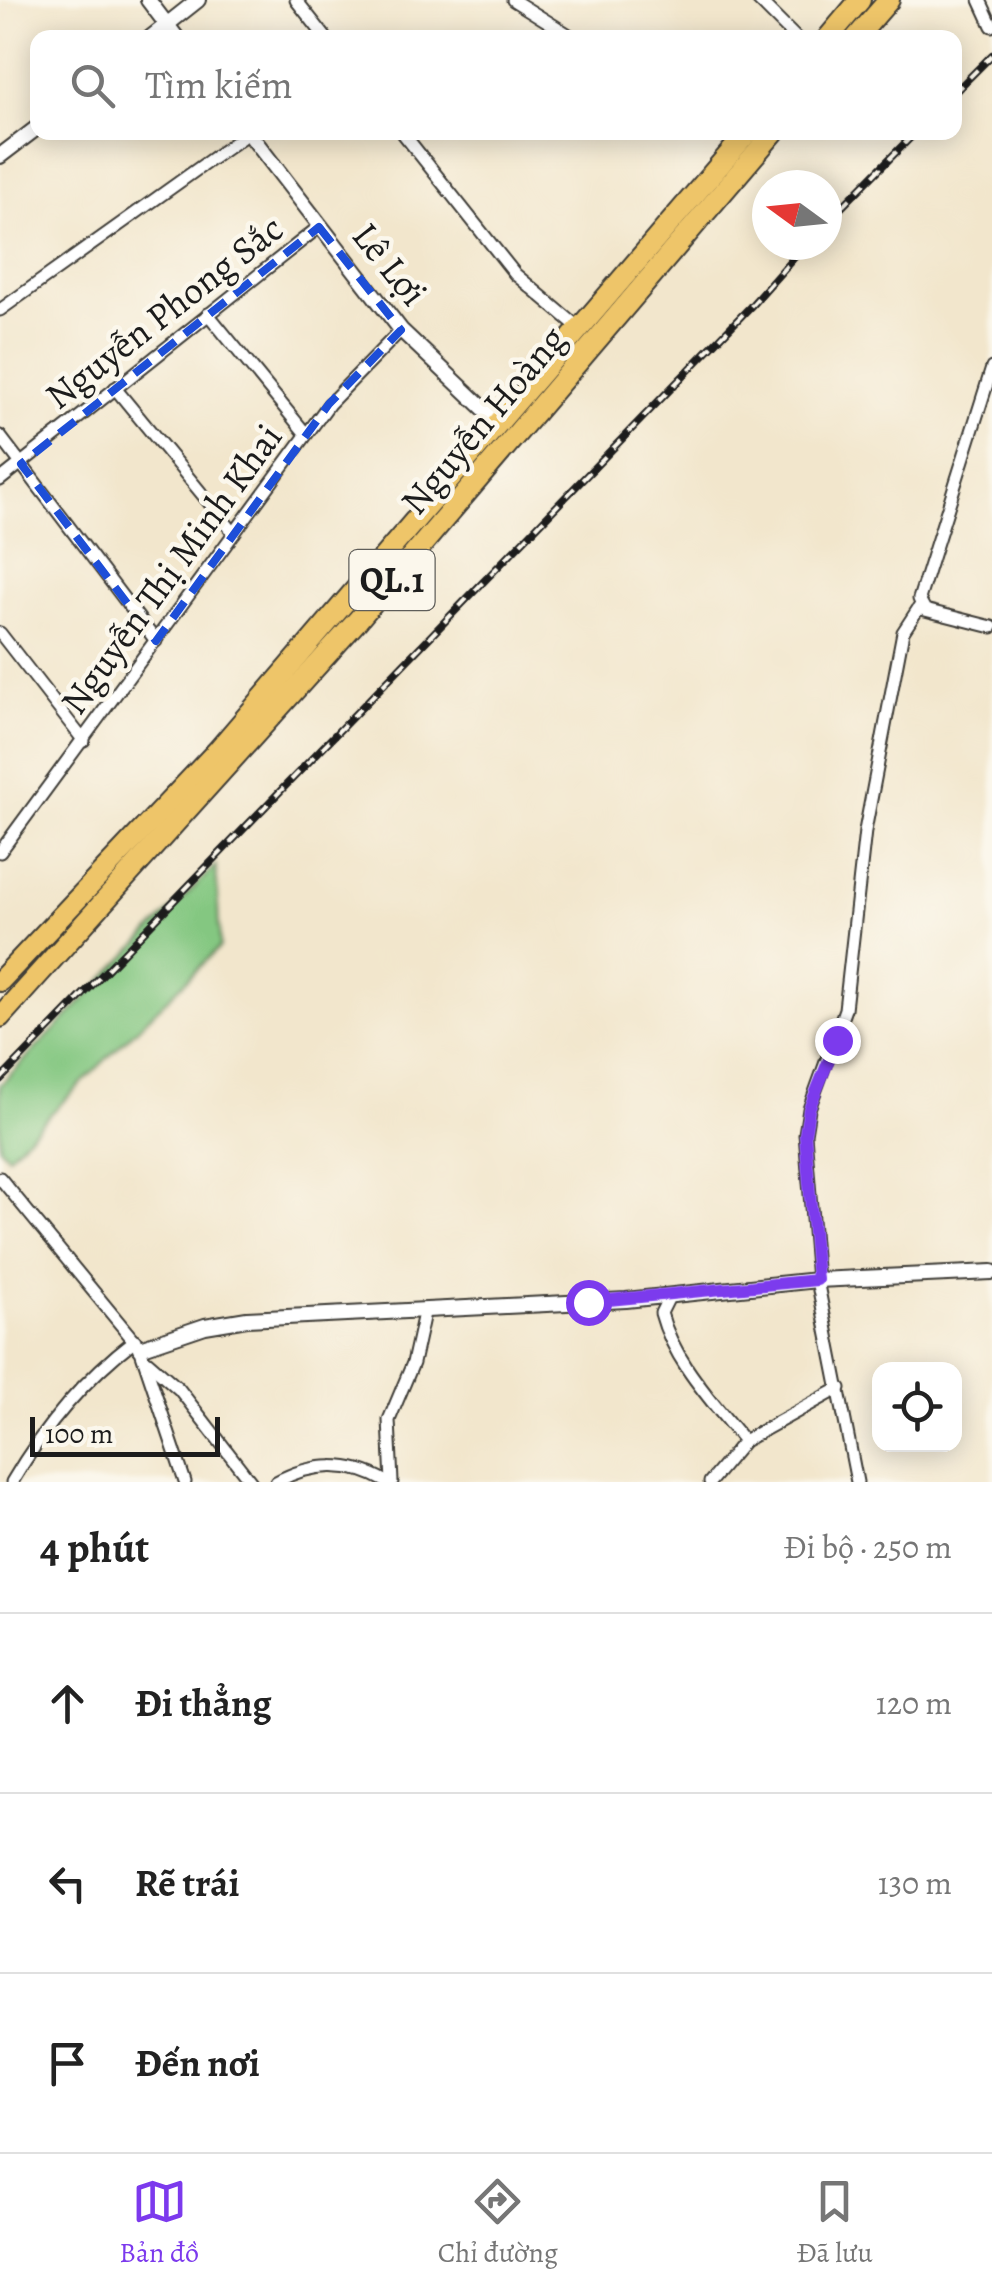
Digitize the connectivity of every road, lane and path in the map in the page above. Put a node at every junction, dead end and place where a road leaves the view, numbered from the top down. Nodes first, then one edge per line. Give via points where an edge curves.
1 (148, 0) edge
2 (198, 0) edge
3 (296, 0) edge
4 (513, 0) edge
5 (758, 0) edge
6 (860, 0) edge
7 (889, 0) edge
8 (980, 0) edge
9 (167, 24) junction
10 (992, 26) edge
11 (160, 30) edge
12 (171, 30) edge
13 (320, 30) edge
14 (561, 30) edge
15 (788, 30) edge
16 (835, 30) edge
17 (863, 30) edge
18 (30, 133) edge
19 (238, 140) edge
20 (253, 140) edge
21 (408, 140) edge
22 (744, 140) edge
23 (764, 140) edge
24 (0, 156) edge
25 (729, 169) junction
26 (319, 227) junction
27 (0, 310) edge
28 (208, 314) junction
29 (579, 328) junction
30 (401, 330) junction
31 (992, 368) edge
32 (115, 388) junction
33 (498, 422) junction
34 (306, 434) junction
35 (0, 436) edge
36 (21, 464) junction
37 (0, 480) edge
38 (234, 533) junction
39 (920, 606) junction
40 (992, 627) edge
41 (0, 633) edge
42 (156, 641) junction
43 (84, 742) junction
44 (0, 828) edge
45 (10, 842) junction
46 (0, 852) edge
47 (0, 980) edge
48 (0, 1017) edge
49 (0, 1178) edge
50 (992, 1272) edge
51 (817, 1280) junction
52 (668, 1297) junction
53 (424, 1313) junction
54 (139, 1349) junction
55 (840, 1388) junction
56 (744, 1441) junction
57 (12, 1482) edge
58 (184, 1482) edge
59 (252, 1482) edge
60 (276, 1482) edge
61 (390, 1482) edge
62 (710, 1482) edge
63 (857, 1482) edge

1 - 9 street
2 - 9 street
3 - 13 street
4 - 14 street
5 - 15 street
6 - 16 highway
7 - 17 highway
8 - 10 street
9 - 11 street
9 - 12 street
18 - 24 street
19 - 27 street
20 - 26 street, Lê Lợi
21 - 29 street via 516,274
22 - 25 highway, Nguyễn Hoàng / QL.1
23 - 25 highway, Nguyễn Hoàng / QL.1
25 - 29 highway, Nguyễn Hoàng / QL.1
25 - 48 highway, Nguyễn Hoàng / QL.1 via 344,636
26 - 28 street, Nguyễn Phong Sắc
26 - 30 street, Lê Lợi
28 - 32 street, Nguyễn Phong Sắc
28 - 34 street
29 - 33 highway, Nguyễn Hoàng / QL.1
30 - 33 street, Lê Lợi
30 - 34 street, Nguyễn Thị Minh Khai
31 - 39 street
32 - 36 street, Nguyễn Phong Sắc
32 - 38 street
33 - 47 highway, Nguyễn Hoàng / QL.1 via 218,750
34 - 38 street, Nguyễn Thị Minh Khai
35 - 36 street
36 - 37 street, Nguyễn Phong Sắc
36 - 42 street
38 - 42 street, Nguyễn Thị Minh Khai
39 - 40 street
39 - 51 street via 903,632 864,831 846,1009 806,1118
41 - 43 street
42 - 43 street, Nguyễn Thị Minh Khai
43 - 45 street, Nguyễn Thị Minh Khai
44 - 45 street
45 - 46 street, Nguyễn Thị Minh Khai
49 - 54 street
50 - 51 street
51 - 52 street
51 - 55 street
52 - 53 street
52 - 56 street via 660,1313 665,1329
53 - 54 street via 247,1319
53 - 61 street via 390,1420
54 - 57 street via 98,1369
54 - 58 street
54 - 59 street
55 - 56 street
55 - 63 street
56 - 62 street
60 - 61 street via 325,1466

